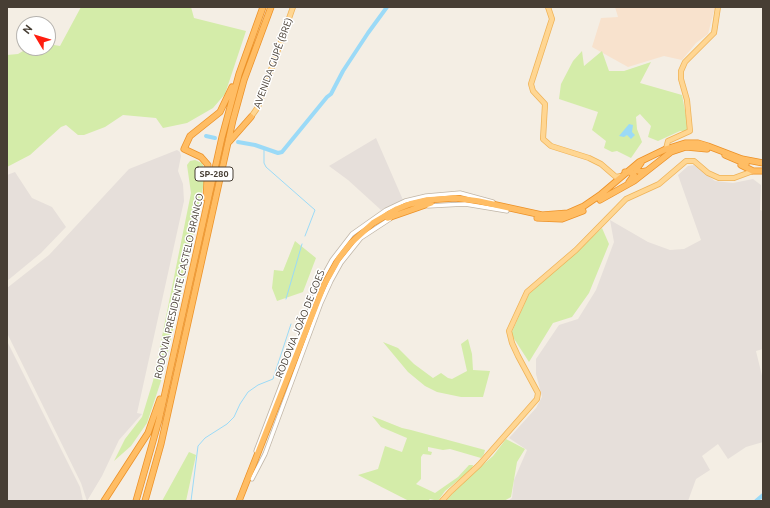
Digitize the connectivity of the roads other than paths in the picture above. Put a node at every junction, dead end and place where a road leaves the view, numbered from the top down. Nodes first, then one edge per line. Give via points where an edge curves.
1 (263, 7) edge
2 (271, 7) edge
3 (293, 7) edge
4 (548, 7) edge
5 (718, 7) edge
6 (239, 74) junction
7 (251, 117) joint
8 (227, 146) junction
9 (666, 149) junction
10 (647, 158) junction
11 (734, 160) junction
12 (740, 164) junction
13 (763, 164) edge
14 (763, 167) edge
15 (648, 170) junction
16 (608, 171) junction
17 (753, 171) junction
18 (763, 171) edge
19 (623, 174) junction
20 (741, 175) junction
21 (627, 184) junction
22 (608, 189) junction
23 (204, 214) junction
24 (166, 382) junction
25 (104, 501) edge
26 (136, 501) edge
27 (144, 501) edge
28 (239, 501) edge
29 (244, 501) edge
30 (442, 501) edge

1 - 6 highway, RODOVIA PRESIDENTE CASTELO BRANCO / SP-280
2 - 8 highway, RODOVIA PRESIDENTE CASTELO BRANCO / SP-280 via 244,80
3 - 7 main road, AVENIDA GUPÊ (BRE) via 258,107
4 - 16 main road via 552,18 531,84 533,91 545,104 543,139 550,146 594,160
5 - 9 main road via 714,33 682,67 680,75 687,100 690,131 668,141
6 - 23 highway, RODOVIA PRESIDENTE CASTELO BRANCO / SP-280
6 - 23 highway via 220,112 188,139 184,149 204,159 208,165
7 - 8 highway
8 - 27 highway, RODOVIA PRESIDENTE CASTELO BRANCO / SP-280 via 162,436
9 - 10 highway, RODOVIA JOÃO DE GOES
9 - 13 highway, RODOVIA JOÃO DE GOES via 685,143 698,143
10 - 15 highway via 636,169 639,172
10 - 19 highway, RODOVIA JOÃO DE GOES
11 - 12 highway
11 - 14 highway, RODOVIA JOÃO DE GOES
11 - 15 highway, RODOVIA JOÃO DE GOES via 713,150 686,147 665,155
12 - 17 highway
12 - 20 main road via 744,169
15 - 21 highway, RODOVIA JOÃO DE GOES
16 - 19 main road via 616,177
16 - 22 main road via 612,180
17 - 18 highway
17 - 20 main road
19 - 21 highway via 630,172 634,175
19 - 22 highway, RODOVIA JOÃO DE GOES
20 - 30 main road via 734,178 714,177 694,160 686,161 659,184 626,200 593,234 527,292 509,331 512,343 538,393 537,399 479,465
21 - 29 highway, RODOVIA JOÃO DE GOES via 584,210 562,219 544,219 464,201 425,204 383,220 358,239 336,266 320,300
22 - 28 highway, RODOVIA JOÃO DE GOES via 584,206 568,213 542,215 463,198 417,202 397,209 363,231 339,258 324,285
23 - 24 highway, RODOVIA PRESIDENTE CASTELO BRANCO / SP-280
24 - 25 highway via 148,433
24 - 26 highway, RODOVIA PRESIDENTE CASTELO BRANCO / SP-280 via 153,446

